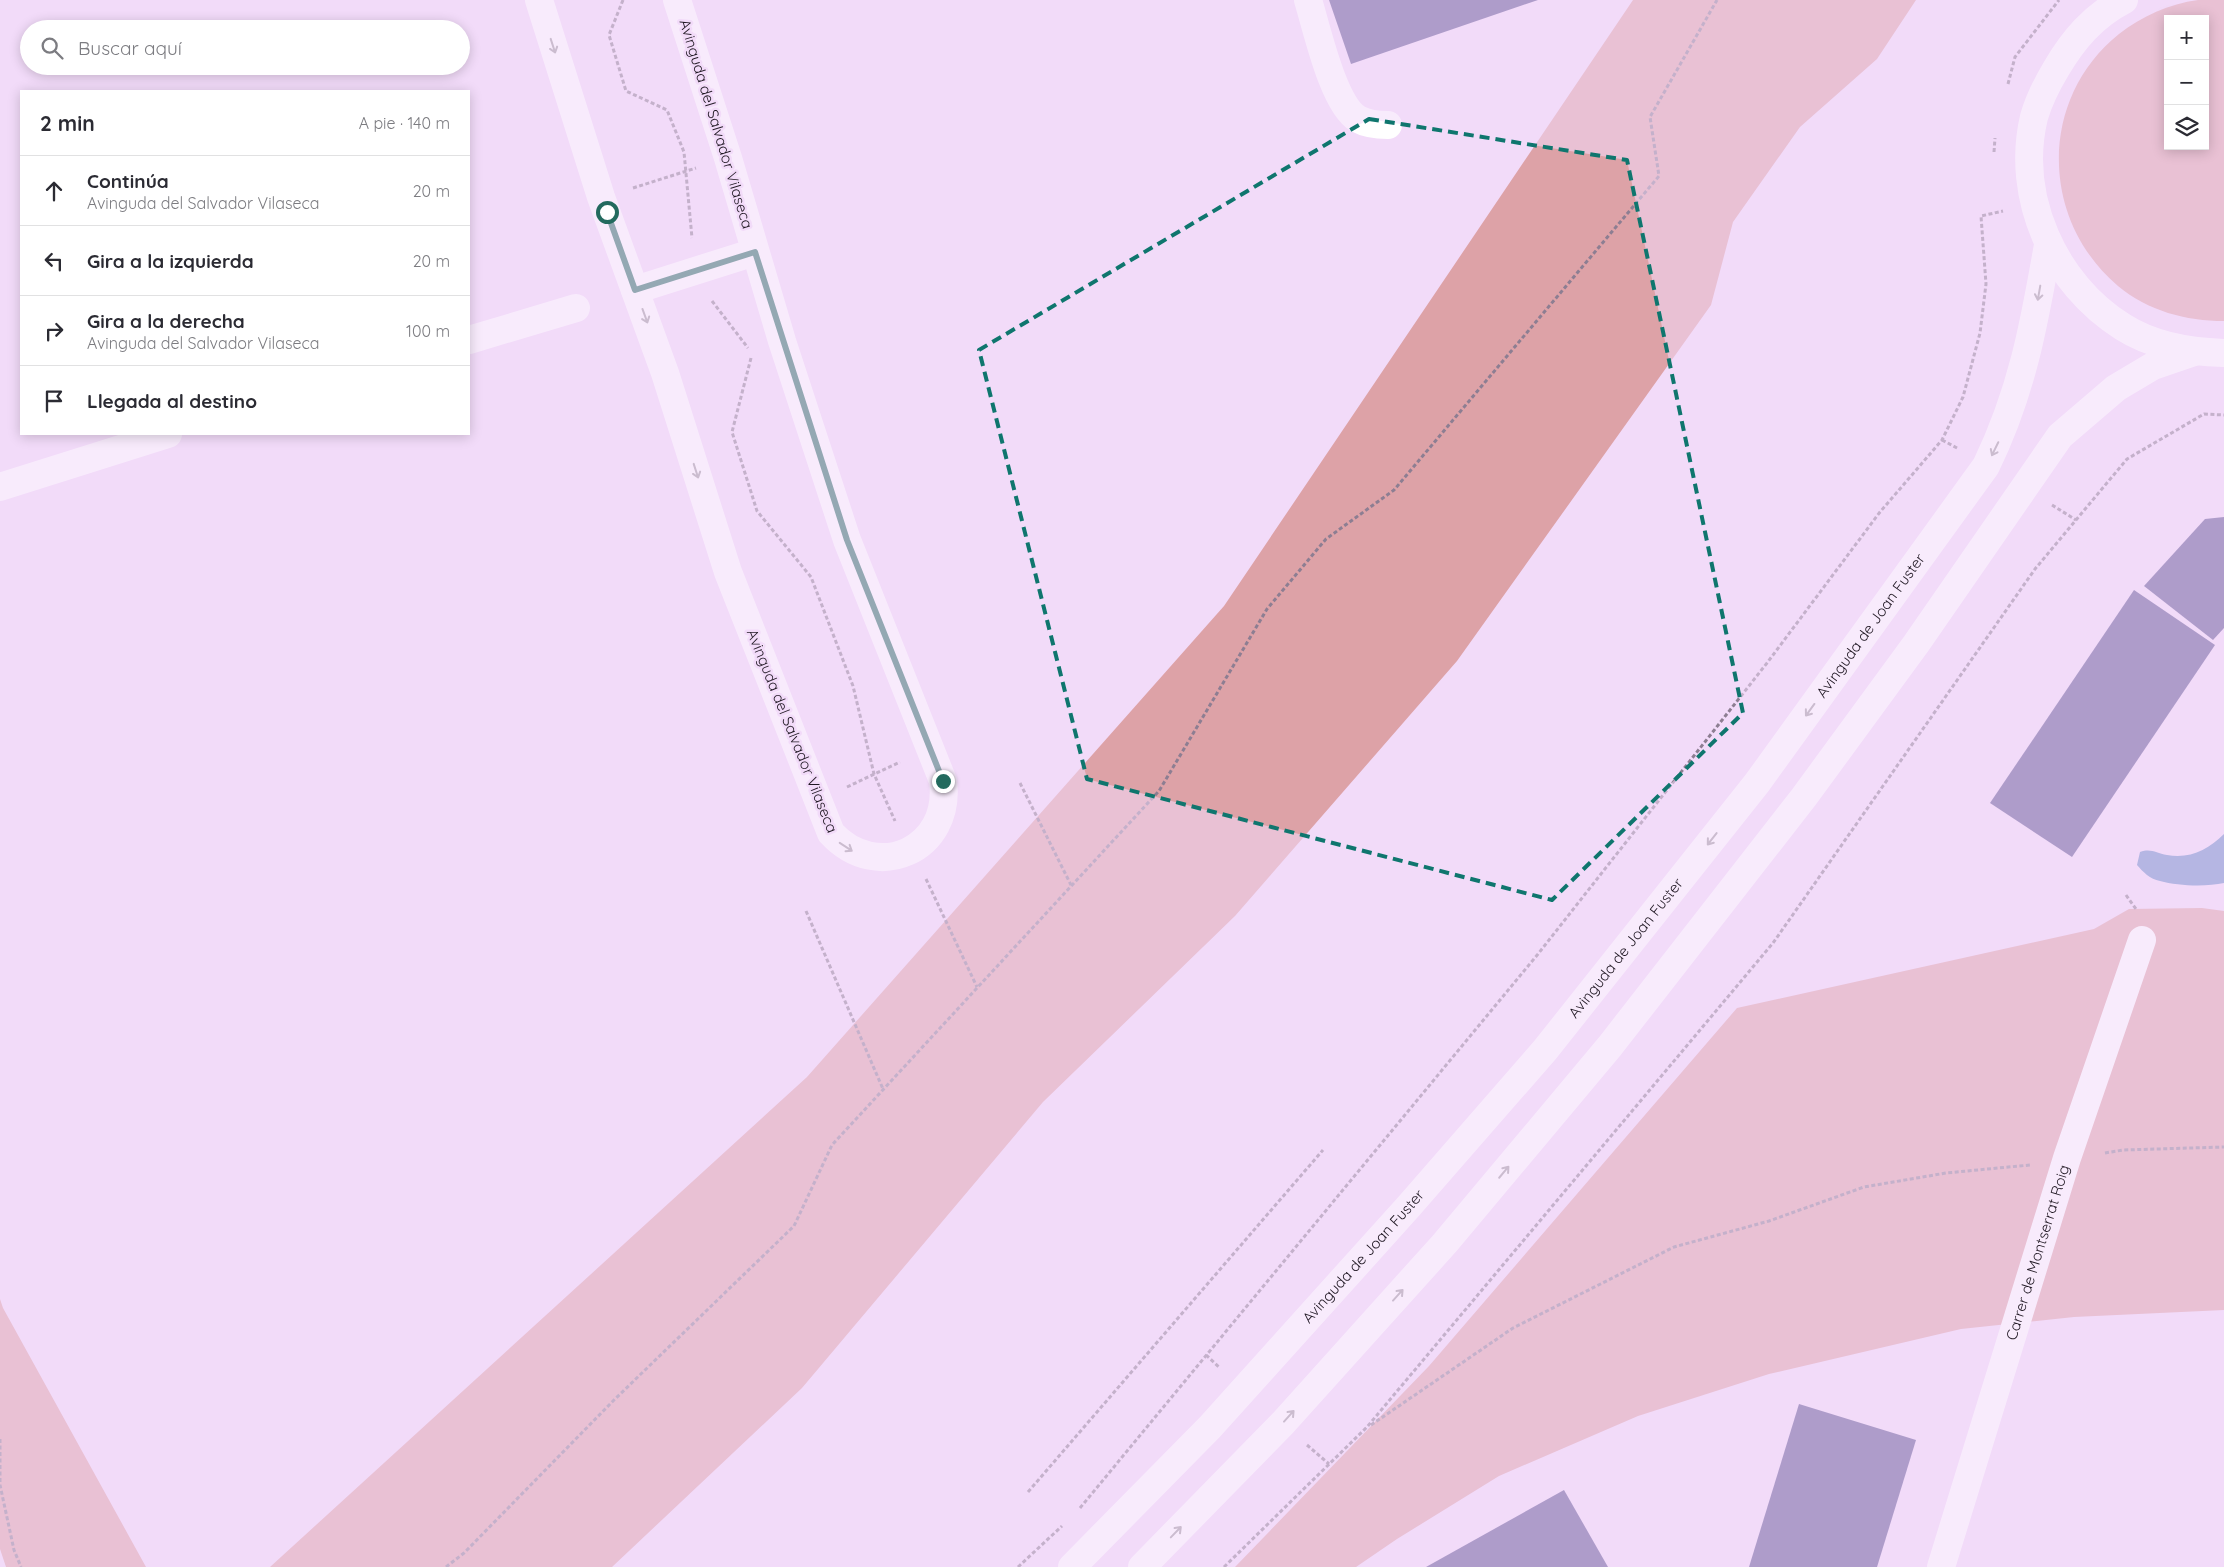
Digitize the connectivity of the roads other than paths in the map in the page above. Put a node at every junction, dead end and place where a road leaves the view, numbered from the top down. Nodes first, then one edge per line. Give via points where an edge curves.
1 (539, 0) edge
2 (677, 0) edge
3 (1308, 0) edge
4 (2111, 3) edge
5 (1388, 126) dead end
6 (2048, 245) junction
7 (755, 252) junction
8 (635, 290) junction
9 (576, 308) dead end
10 (470, 340) edge
11 (2194, 352) junction
12 (2224, 353) edge
13 (165, 435) edge
14 (0, 487) edge
15 (2142, 940) dead end
16 (1072, 1567) edge
17 (1142, 1567) edge
18 (1941, 1567) edge

1 -> 8 street, Avinguda del Salvador Vilaseca via 601,197
2 - 7 street, Avinguda del Salvador Vilaseca
3 - 5 street via 1338,95 1347,110 1358,119
4 - 6 street via 2070,46 2043,91 2034,117 2031,180
6 - 11 street via 2068,277 2093,305 2123,327 2158,343
6 -> 16 street, Avinguda de Joan Fuster via 2030,346 2002,432 1986,466 1757,783 1545,1050 1416,1199 1210,1427
7 - 8 street
8 -> 7 street, Avinguda del Salvador Vilaseca via 728,572 831,833 849,850 866,856 885,858 909,852 928,837 940,817 943,781 847,540
9 - 10 street
11 - 12 street
17 -> 11 street via 1282,1423 1432,1258 1610,1046 1804,797 1916,644 2060,436 2116,388 2152,366
13 - 14 street
15 - 18 street, Carrer de Montserrat Roig via 2067,1158

